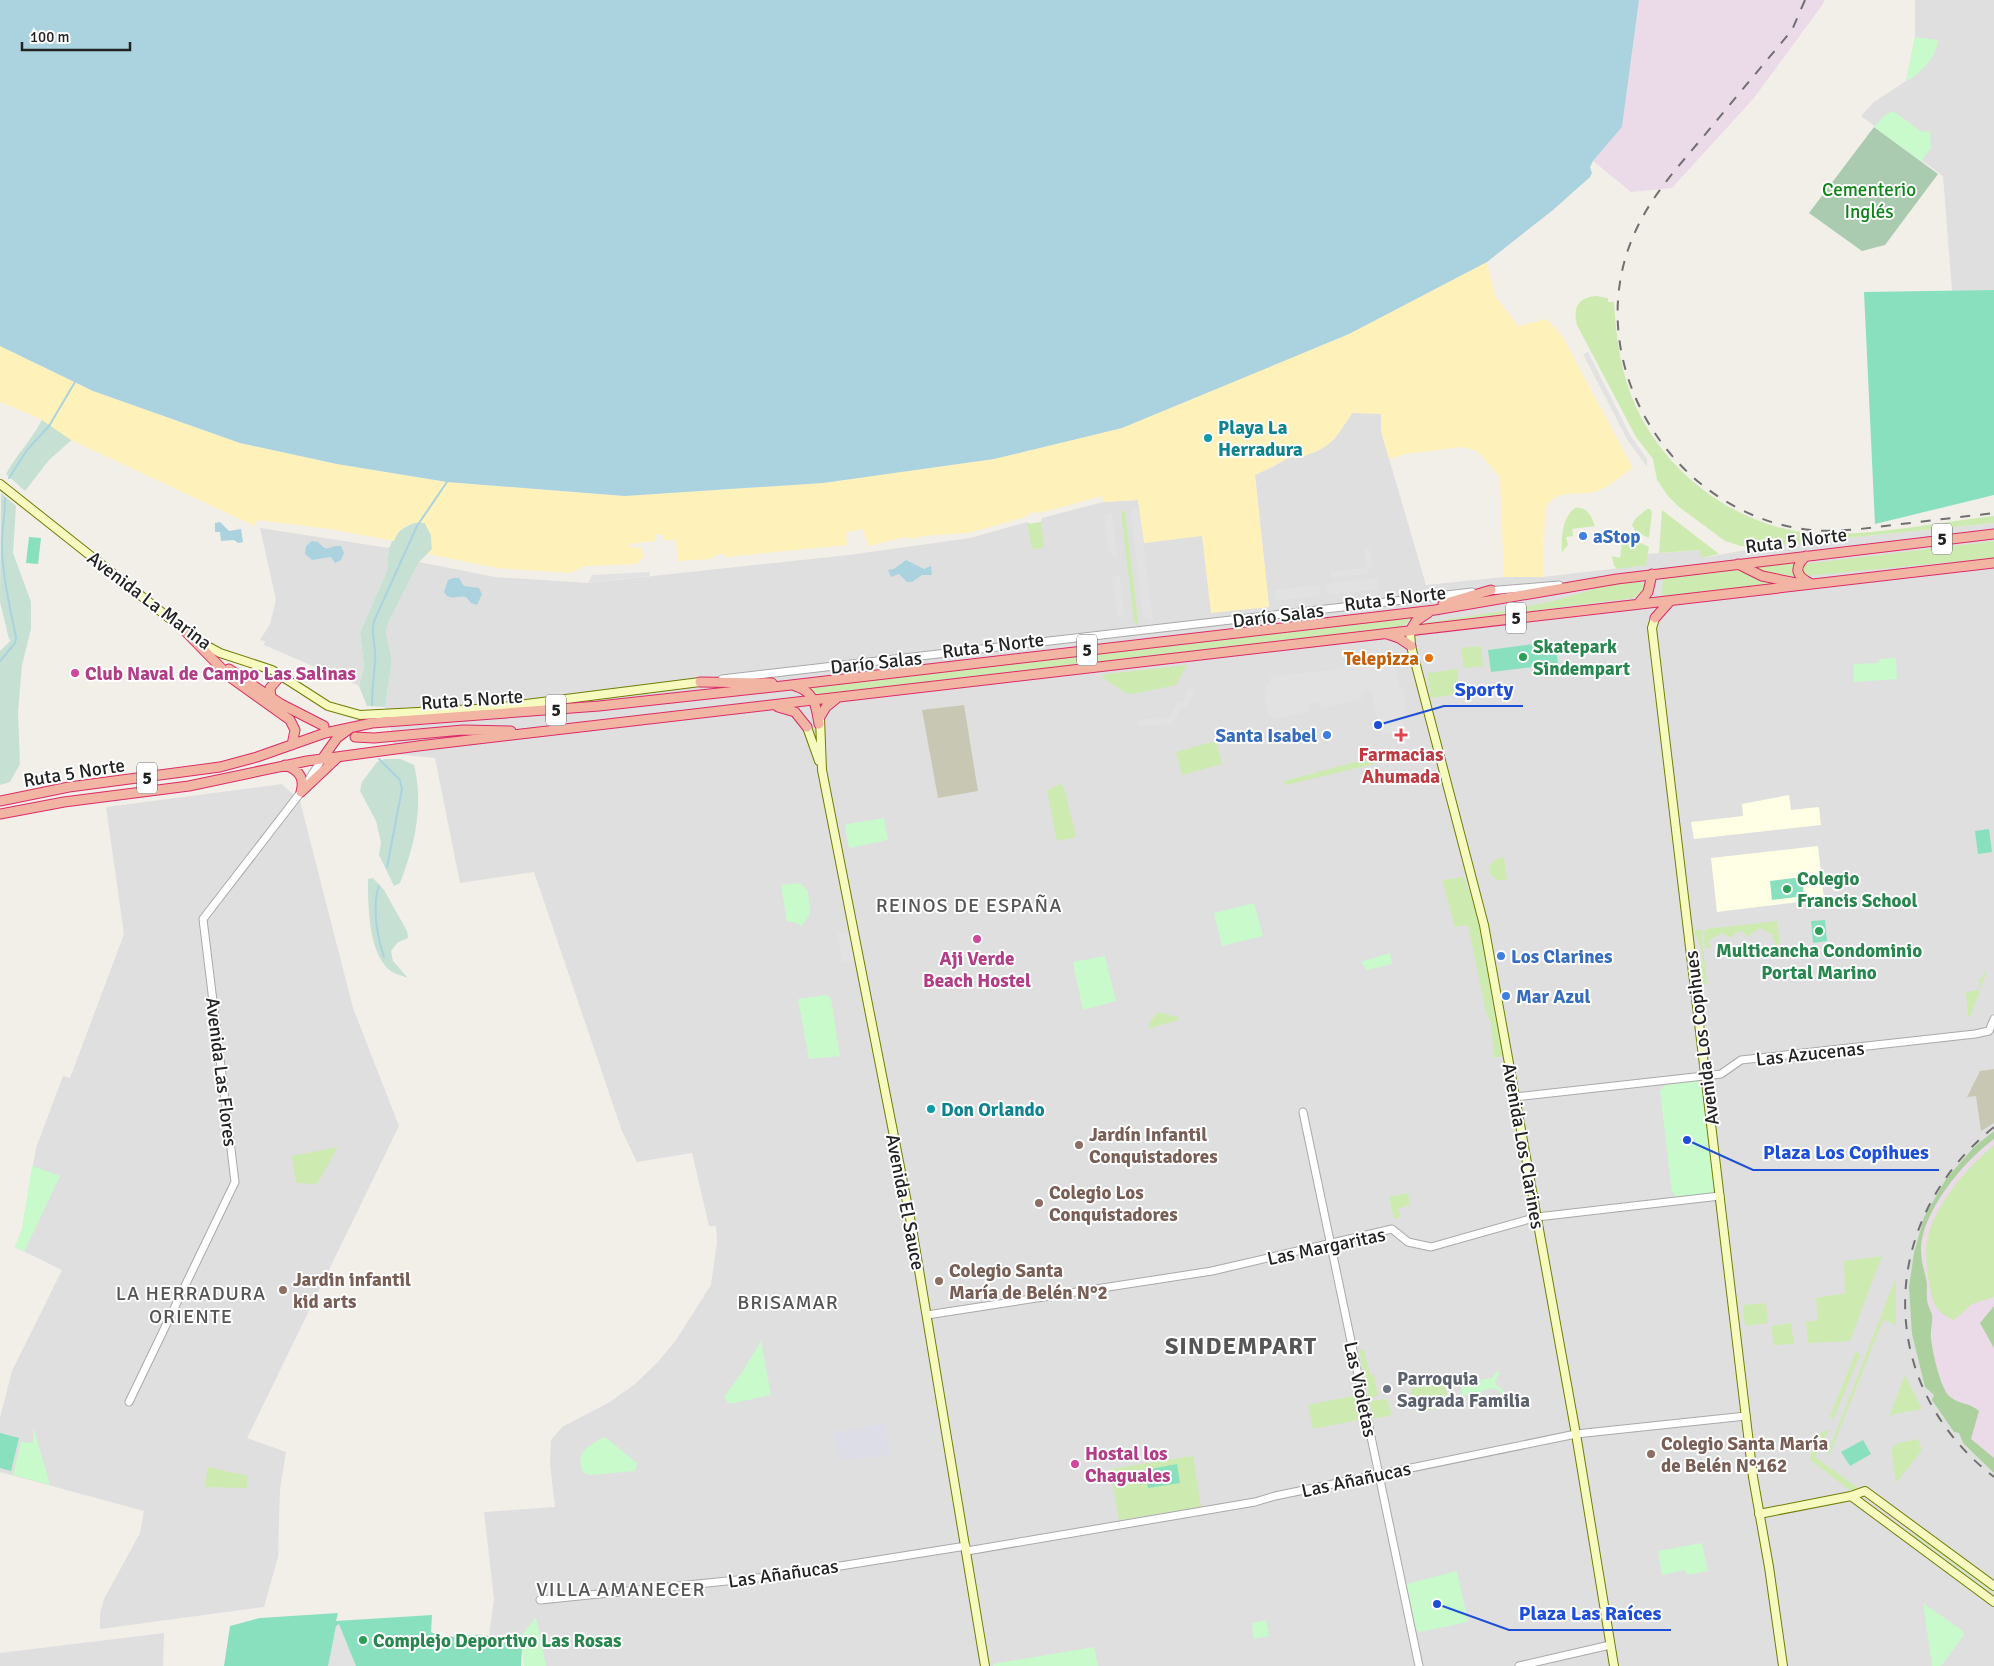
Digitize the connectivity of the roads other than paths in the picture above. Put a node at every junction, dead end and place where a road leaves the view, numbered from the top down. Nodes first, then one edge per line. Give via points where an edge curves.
1 (0, 484) edge
2 (1994, 534) edge
3 (1806, 556) junction
4 (1994, 563) edge
5 (1738, 564) junction
6 (1652, 574) junction
7 (1594, 583) junction
8 (1812, 584) junction
9 (1491, 590) junction
10 (1670, 601) junction
11 (1638, 604) junction
12 (1435, 610) junction
13 (1417, 612) junction
14 (1656, 618) joint
15 (1410, 630) junction
16 (186, 632) junction
17 (1382, 634) junction
18 (1411, 646) junction
19 (205, 651) junction
20 (281, 674) junction
21 (700, 682) junction
22 (791, 685) junction
23 (839, 697) junction
24 (271, 698) junction
25 (814, 700) junction
26 (770, 705) junction
27 (495, 708) junction
28 (486, 715) junction
29 (367, 716) joint
30 (820, 721) junction
31 (324, 726) dead end
32 (351, 727) junction
33 (806, 727) joint
34 (534, 733) junction
35 (354, 737) dead end
36 (292, 744) junction
37 (341, 756) junction
38 (322, 758) junction
39 (285, 765) junction
40 (822, 770) junction
41 (301, 792) junction
42 (0, 801) edge
43 (0, 814) edge
44 (1994, 1019) edge
45 (1706, 1076) junction
46 (1515, 1097) junction
47 (1303, 1112) dead end
48 (1720, 1196) junction
49 (1537, 1217) junction
50 (1330, 1243) junction
51 (927, 1315) junction
52 (129, 1402) dead end
53 (1746, 1416) junction
54 (1576, 1434) junction
55 (1379, 1475) junction
56 (1851, 1496) junction
57 (1759, 1514) junction
58 (966, 1549) junction
59 (1994, 1586) edge
60 (540, 1600) dead end
61 (1994, 1602) edge
62 (1610, 1645) junction
63 (986, 1666) edge
64 (1419, 1666) edge
65 (1519, 1666) edge
66 (1614, 1666) edge
67 (1783, 1666) edge

1 - 16 main road, Avenida La Marina
2 - 3 highway, Ruta 5 Norte / 5
3 - 5 highway, Ruta 5 Norte / 5
3 - 8 highway via 1798,563 1797,572
4 - 8 highway, Ruta 5 Norte / 5
5 - 6 highway, Ruta 5 Norte / 5
5 - 8 highway via 1767,578
6 - 7 highway, Ruta 5 Norte / 5
6 - 11 highway via 1648,592
7 - 9 street, Darío Salas
7 - 12 highway, Ruta 5 Norte / 5
8 - 10 highway, Ruta 5 Norte / 5
9 - 13 highway
9 - 21 street, Darío Salas
10 - 11 highway, Ruta 5 Norte / 5
10 - 14 highway
11 - 15 highway, Ruta 5 Norte / 5
12 - 13 highway, Ruta 5 Norte / 5
12 - 15 highway via 1416,621
13 - 22 highway, Ruta 5 Norte / 5
14 - 45 main road, Avenida Los Copihues via 1653,632
15 - 17 highway, Ruta 5 Norte / 5
15 - 18 main road, Avenida Los Clarines
16 - 19 highway
16 - 20 main road, Avenida La Marina via 213,650
17 - 18 highway via 1399,638
17 - 23 highway, Ruta 5 Norte / 5
18 - 46 main road, Avenida Los Clarines via 1484,925
19 - 24 highway
19 - 36 highway via 230,678 290,720 295,730
20 - 24 highway via 270,688
20 - 29 main road, Avenida La Marina via 328,706
21 - 22 highway
21 - 27 main road, Darío Salas
22 - 25 highway via 806,690
22 - 28 highway, Ruta 5 Norte / 5 via 614,705
23 - 25 highway, Ruta 5 Norte / 5
23 - 30 highway via 828,705
24 - 31 highway
25 - 26 highway, Ruta 5 Norte / 5
25 - 30 highway
26 - 33 highway via 795,712
26 - 34 highway, Ruta 5 Norte / 5
27 - 28 highway
27 - 29 main road, Darío Salas
28 - 32 highway, Ruta 5 Norte / 5
30 - 40 main road, Avenida El Sauce
32 - 36 highway, Ruta 5 Norte / 5
32 - 38 highway via 337,738
33 - 40 main road, Avenida El Sauce
34 - 35 highway via 463,730
34 - 37 highway, Ruta 5 Norte / 5
36 - 42 highway, Ruta 5 Norte / 5 via 204,770 69,787
37 - 38 highway, Ruta 5 Norte / 5
37 - 41 highway via 326,766
38 - 39 highway, Ruta 5 Norte / 5
38 - 41 street, Avenida Las Flores
39 - 41 highway via 300,774
39 - 43 highway, Ruta 5 Norte / 5 via 189,786
40 - 51 main road, Avenida El Sauce
41 - 52 street, Avenida Las Flores via 203,919 235,1182
44 - 45 street, Las Azucenas via 1990,1031 1952,1038 1740,1060 1721,1074
45 - 46 street, Las Azucenas
45 - 48 main road, Avenida Los Copihues
46 - 49 main road, Avenida Los Clarines
47 - 50 street, Las Violetas
48 - 49 street, Las Margaritas
48 - 53 main road, Avenida Los Copihues
49 - 50 street, Las Margaritas via 1431,1247 1408,1242 1392,1230
49 - 54 main road, Avenida Los Clarines
50 - 51 street, Las Margaritas via 1186,1275
50 - 55 street, Las Violetas
51 - 58 main road, Avenida El Sauce
53 - 54 street, Las Añañucas
53 - 57 main road, Avenida Los Copihues
54 - 55 street, Las Añañucas
54 - 62 main road, Avenida Los Clarines
55 - 58 street, Las Añañucas via 1255,1502
55 - 64 street, Las Violetas
56 - 57 main road
56 - 59 main road via 1865,1491
56 - 61 main road
57 - 67 main road, Avenida Los Copihues via 1770,1567
58 - 60 street, Las Añañucas via 777,1576
58 - 63 main road, Avenida El Sauce
62 - 65 street
62 - 66 main road, Avenida Los Clarines

